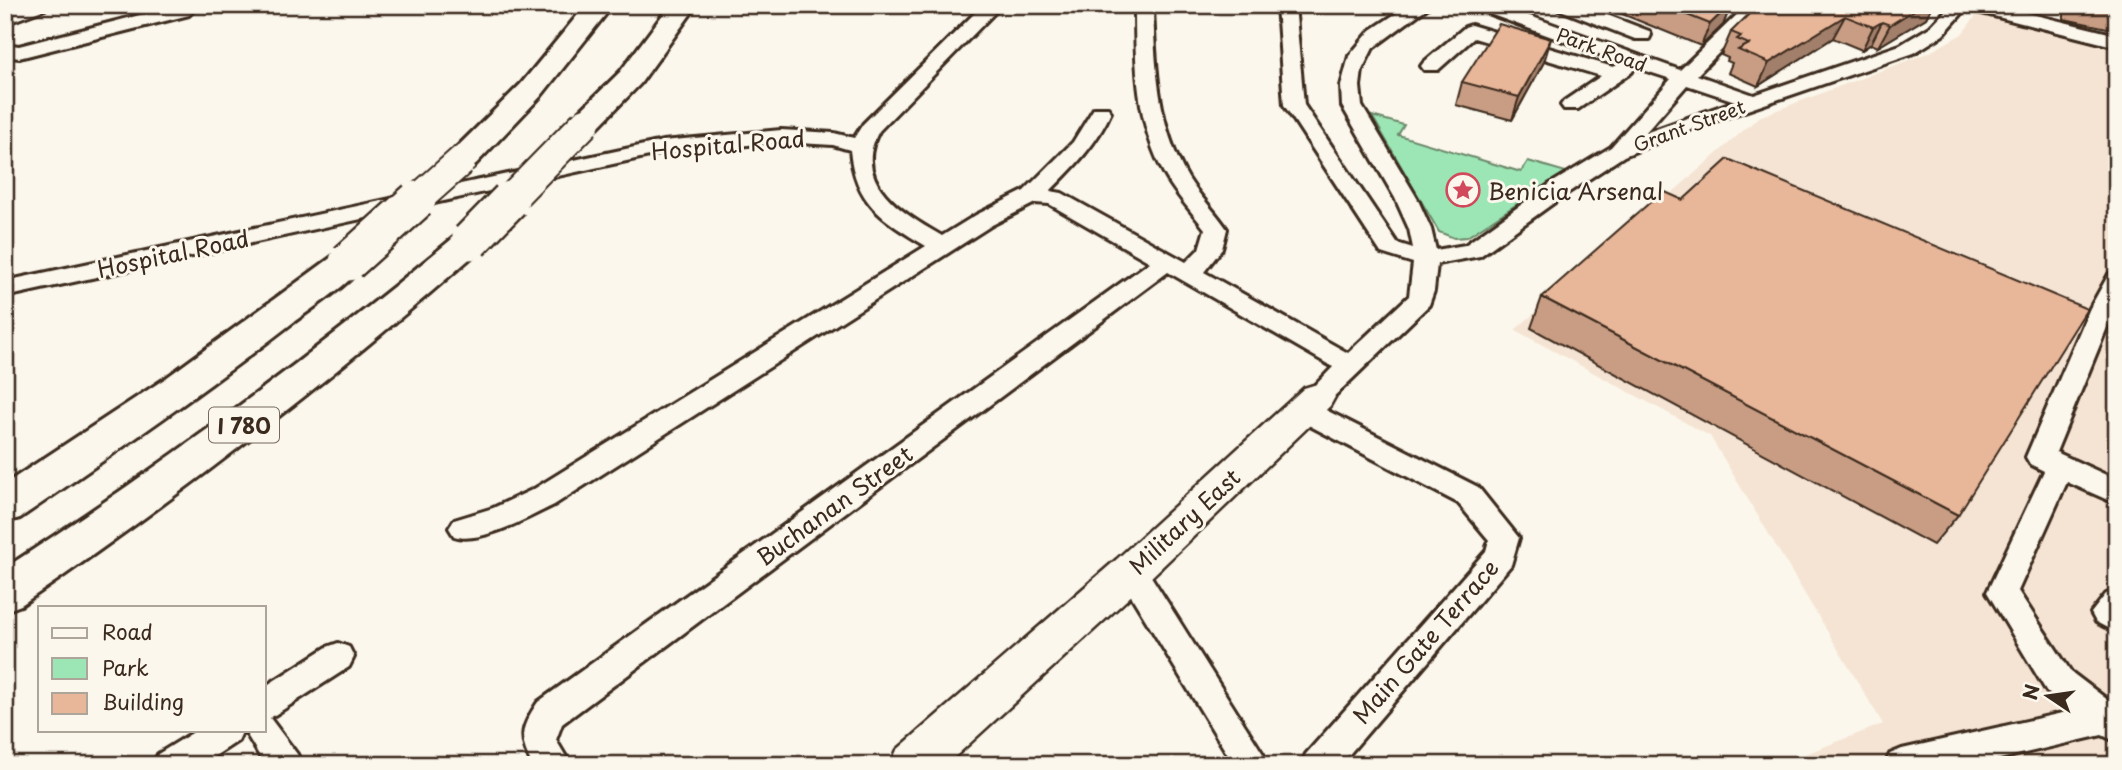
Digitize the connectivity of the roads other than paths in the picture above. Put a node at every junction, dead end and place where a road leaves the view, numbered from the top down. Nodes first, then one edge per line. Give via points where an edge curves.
1 (39, 5) edge
2 (202, 5) edge
3 (600, 5) edge
4 (663, 5) edge
5 (684, 5) edge
6 (993, 5) edge
7 (1144, 5) edge
8 (1286, 5) edge
9 (1422, 5) edge
10 (1482, 5) edge
11 (1564, 5) edge
12 (1757, 5) edge
13 (1971, 5) edge
14 (186, 8) edge
15 (1956, 11) edge
16 (5, 19) edge
17 (1642, 35) dead end
18 (2117, 41) edge
19 (5, 50) edge
20 (1636, 61) junction
21 (1431, 66) dead end
22 (1616, 74) junction
23 (1683, 78) junction
24 (1753, 101) junction
25 (1571, 105) dead end
26 (1101, 112) dead end
27 (584, 123) junction
28 (860, 146) junction
29 (1617, 152) junction
30 (1032, 196) junction
31 (944, 247) junction
32 (1425, 259) junction
33 (1178, 267) junction
34 (2117, 279) edge
35 (5, 289) edge
36 (2109, 311) edge
37 (1350, 365) junction
38 (1309, 403) junction
39 (2050, 462) junction
40 (2117, 493) edge
41 (5, 506) edge
42 (464, 528) dead end
43 (1131, 571) junction
44 (5, 592) edge
45 (2117, 603) edge
46 (2117, 620) edge
47 (338, 657) dead end
48 (266, 704) edge
49 (2111, 723) edge
50 (223, 732) edge
51 (262, 732) edge
52 (170, 765) edge
53 (285, 765) edge
54 (554, 765) edge
55 (913, 765) edge
56 (1253, 765) edge
57 (1318, 765) edge
58 (1902, 765) edge

1 - 16 street
2 - 14 street
3 - 41 highway, I 780, bridge via 531,90 461,161 348,262 167,398
4 - 27 highway, I 780
5 - 27 highway via 630,78
6 - 28 street via 870,128
7 - 33 street, Buchanan Street via 1145,83 1159,138 1175,174 1216,229 1206,258
8 - 32 street via 1294,105 1389,248
9 - 32 street via 1363,47 1352,67 1350,92 1353,106 1421,231
10 - 20 street, Park Road
11 - 17 street
12 - 23 street
13 - 18 street
14 - 19 street via 19,52
15 - 24 street, Grant Street via 1936,34 1907,49
20 - 22 street
20 - 23 street, Park Road
21 - 22 street via 1471,31
22 - 25 street
23 - 24 street, Park Road
23 - 29 street
24 - 29 street, Grant Street
26 - 30 street via 1076,152
27 - 44 highway, I 780, bridge via 470,241 388,313 261,413
28 - 31 street via 866,186 873,198
28 - 35 street, Hospital Road via 834,139 781,136 663,147
29 - 32 street, Grant Street via 1472,251
30 - 31 street
30 - 33 street via 1054,198
31 - 42 street via 544,497
32 - 37 street, Military East via 1419,299
33 - 37 street
33 - 54 street, Buchanan Street via 550,713 538,729 539,746
34 - 36 street
36 - 39 street
37 - 38 street, Military East
38 - 43 main road, Military East
38 - 57 street, Main Gate Terrace via 1468,495 1504,538 1500,556
39 - 40 street
39 - 49 street via 2001,592 2059,682
43 - 55 main road, Military East
43 - 56 street
45 - 46 street via 2107,613
47 - 48 street
49 - 58 street
50 - 52 street
51 - 53 street

